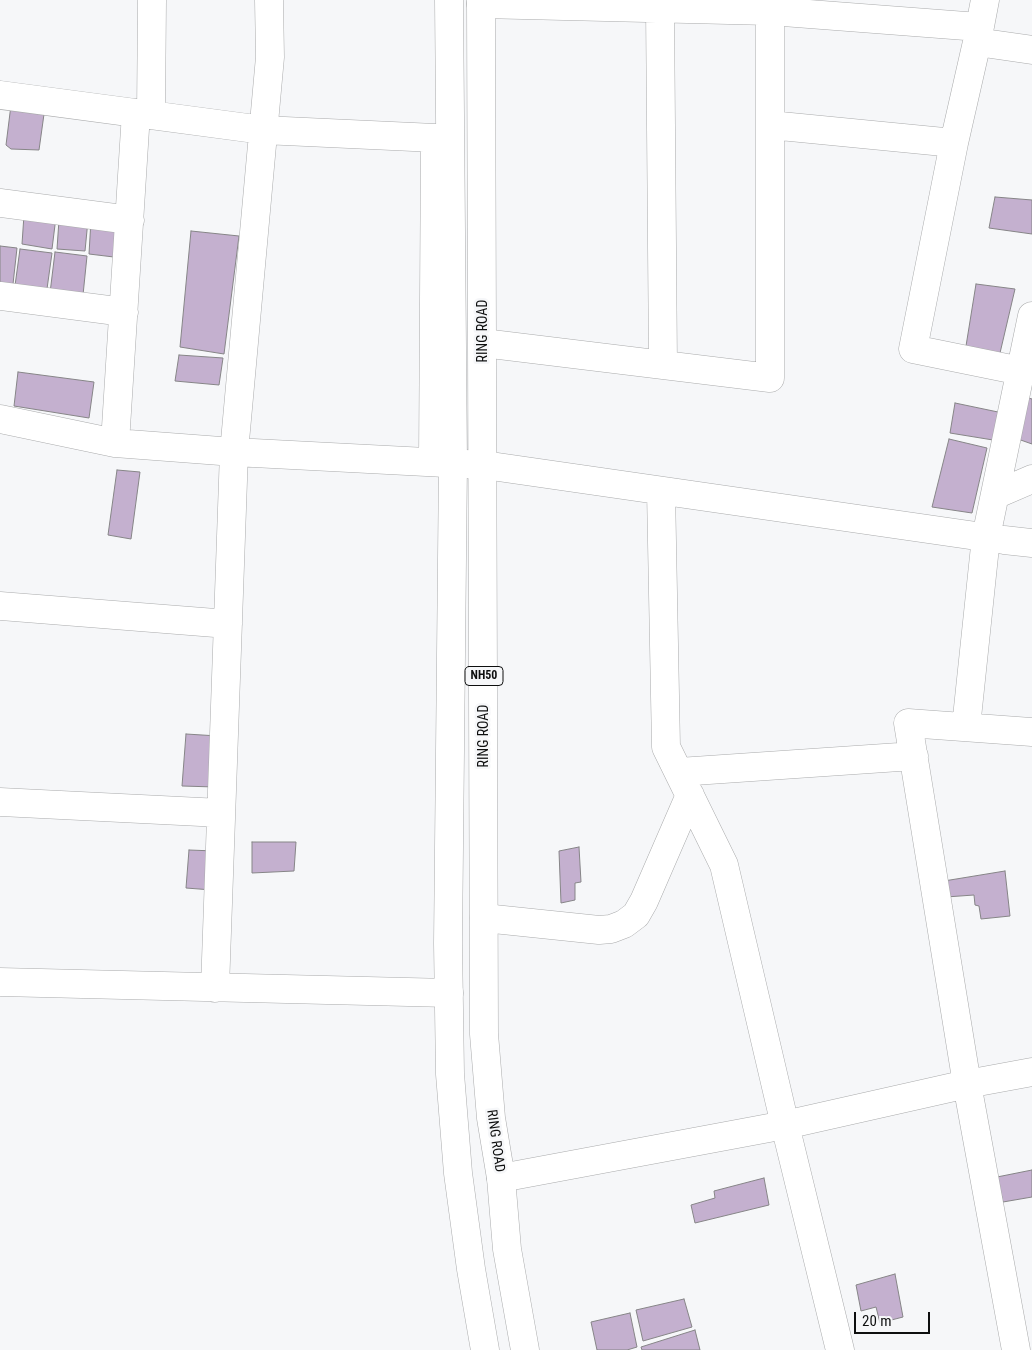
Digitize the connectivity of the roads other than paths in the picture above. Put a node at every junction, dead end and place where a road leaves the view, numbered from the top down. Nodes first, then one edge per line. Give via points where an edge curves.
1 (152, 0) edge
2 (269, 0) edge
3 (449, 0) edge
4 (985, 0) edge
5 (482, 2) edge
6 (660, 8) junction
7 (770, 11) junction
8 (978, 34) junction
9 (1032, 50) edge
10 (0, 95) edge
11 (144, 114) junction
12 (770, 125) junction
13 (263, 130) junction
14 (954, 143) junction
15 (0, 203) edge
16 (130, 220) junction
17 (0, 296) edge
18 (124, 312) junction
19 (1032, 316) edge
20 (483, 343) junction
21 (663, 365) junction
22 (1020, 371) junction
23 (0, 419) edge
24 (115, 443) junction
25 (234, 452) junction
26 (443, 462) junction
27 (484, 464) junction
28 (1032, 479) edge
29 (661, 491) junction
30 (995, 495) junction
31 (986, 538) junction
32 (1032, 543) edge
33 (0, 606) edge
34 (228, 624) junction
35 (966, 727) junction
36 (1032, 732) edge
37 (914, 756) junction
38 (684, 784) junction
39 (0, 802) edge
40 (221, 812) junction
41 (484, 918) junction
42 (0, 982) edge
43 (215, 988) junction
44 (448, 993) junction
45 (1032, 1072) edge
46 (966, 1084) junction
47 (785, 1125) junction
48 (501, 1178) junction
49 (485, 1350) edge
50 (525, 1350) edge
51 (840, 1350) edge
52 (1016, 1350) edge

1 - 11 main road
2 - 13 main road via 270,57
3 - 26 main road, NH50
4 - 8 main road
5 - 6 main road
5 - 20 main road, RING ROAD / NH50
6 - 7 main road
6 - 21 main road
7 - 8 main road
7 - 12 main road
8 - 9 main road
8 - 14 main road
10 - 11 main road
11 - 13 main road
11 - 16 main road
12 - 14 main road
12 - 21 main road via 770,378
13 - 25 main road
13 - 26 main road via 435,138
14 - 22 main road via 914,349
15 - 16 main road
16 - 18 main road
17 - 18 main road
18 - 24 main road
19 - 22 main road
20 - 21 main road
20 - 27 main road, RING ROAD / NH50
22 - 30 main road
23 - 24 main road
24 - 25 main road
25 - 26 main road
25 - 34 main road
26 - 27 main road
26 - 44 main road, NH50
27 - 29 main road
27 - 41 main road, RING ROAD / NH50
28 - 30 main road
29 - 31 main road
29 - 38 main road via 666,747
30 - 31 main road
31 - 32 main road
31 - 35 main road
33 - 34 main road
34 - 40 main road
35 - 36 main road
35 - 37 main road via 908,723
37 - 38 main road
37 - 46 main road
38 - 41 main road via 644,902 636,915 624,924 599,930
38 - 47 main road via 724,865
39 - 40 main road
40 - 43 main road
41 - 48 main road, RING ROAD / NH50 via 484,1034 491,1118
42 - 43 main road
43 - 44 main road
44 - 49 main road, NH50 via 458,1173
45 - 46 main road
46 - 47 main road
46 - 52 main road
47 - 48 main road
47 - 51 main road
48 - 50 main road, RING ROAD / NH50 via 507,1249

